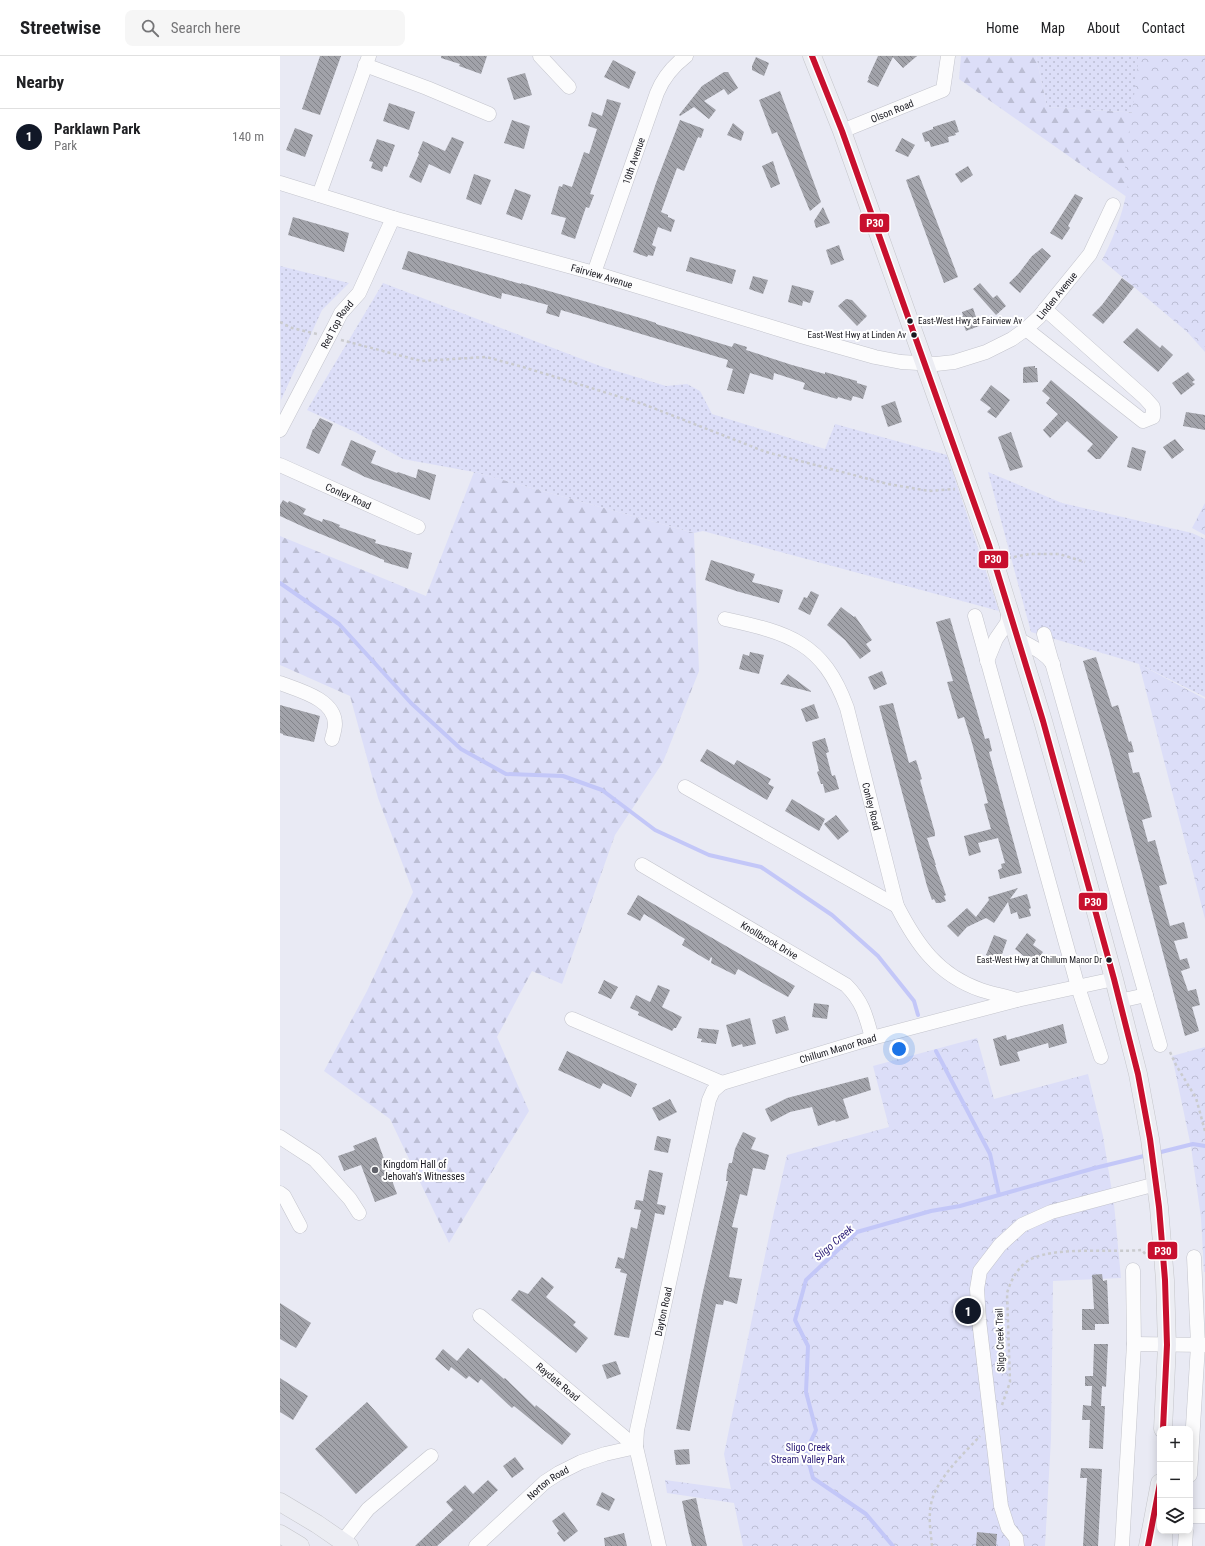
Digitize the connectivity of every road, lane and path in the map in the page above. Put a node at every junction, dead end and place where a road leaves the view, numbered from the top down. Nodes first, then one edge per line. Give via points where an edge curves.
1 (540, 56) edge
2 (686, 56) edge
3 (812, 56) edge
4 (948, 56) edge
5 (367, 61) edge
6 (569, 87) dead end
7 (489, 114) dead end
8 (842, 131) junction
9 (280, 183) edge
10 (319, 195) junction
11 (1113, 205) dead end
12 (393, 218) junction
13 (594, 273) junction
14 (1046, 309) junction
15 (280, 322) edge
16 (1026, 329) junction
17 (328, 337) junction
18 (924, 363) junction
19 (280, 430) edge
20 (280, 465) edge
21 (969, 487) junction
22 (418, 527) dead end
23 (994, 561) junction
24 (1086, 562) dead end
25 (1009, 609) junction
26 (975, 616) dead end
27 (725, 619) dead end
28 (1044, 634) dead end
29 (1018, 639) junction
30 (987, 661) junction
31 (1053, 664) junction
32 (280, 683) edge
33 (332, 740) dead end
34 (685, 787) dead end
35 (642, 865) dead end
36 (897, 906) junction
37 (1114, 979) junction
38 (1078, 987) junction
39 (1146, 995) junction
40 (1017, 1000) junction
41 (1119, 1001) junction
42 (572, 1019) dead end
43 (872, 1038) junction
44 (1160, 1045) joint
45 (1101, 1057) dead end
46 (722, 1083) junction
47 (1205, 1131) edge
48 (280, 1137) edge
49 (1156, 1179) junction
50 (280, 1193) edge
51 (359, 1213) dead end
52 (300, 1226) dead end
53 (1146, 1255) dead end
54 (1194, 1257) dead end
55 (1133, 1270) dead end
56 (480, 1316) dead end
57 (1134, 1344) junction
58 (1167, 1345) junction
59 (1201, 1345) edge
60 (992, 1422) junction
61 (1163, 1426) edge
62 (636, 1447) junction
63 (431, 1456) dead end
64 (1191, 1462) edge
65 (1157, 1498) edge
66 (281, 1504) edge
67 (1193, 1516) edge
68 (1205, 1516) edge
69 (280, 1534) edge
70 (1164, 1534) edge
71 (1186, 1534) edge
72 (346, 1544) edge
73 (300, 1546) edge
74 (476, 1546) edge
75 (659, 1546) edge
76 (932, 1546) edge
77 (1017, 1546) edge
78 (1122, 1546) edge
79 (1148, 1546) edge
80 (1163, 1546) edge
81 (1185, 1546) edge

1 - 6 street
2 - 13 street, 10th Avenue via 670,70 661,84
3 - 8 main road
4 - 8 street, Olson Road via 943,90
5 - 7 street
5 - 10 street
8 - 18 main road
9 - 10 street, Fairview Avenue
10 - 12 street, Fairview Avenue
11 - 14 street, Linden Avenue via 1090,254
12 - 13 street, Fairview Avenue
12 - 17 street, Red Top Road via 359,293 342,313
13 - 18 street, Fairview Avenue via 868,355 901,362
14 - 16 street, Linden Avenue
14 - 16 street via 1145,398 1153,407 1153,416 1142,421
15 - 17 path via 292,328
16 - 18 street, Linden Avenue via 999,347 970,358 944,364
17 - 19 street, Red Top Road
17 - 21 path via 421,362 486,357 643,404 766,452 902,487 929,491
18 - 21 main road
20 - 22 street, Conley Road
21 - 23 main road
23 - 24 path via 1030,554 1059,554
23 - 25 main road
25 - 29 main road
25 - 30 street via 1007,623 996,639
26 - 30 street
27 - 36 street, Conley Road via 762,627 791,638 811,651 836,681 848,708
28 - 31 street
29 - 31 street via 1049,658
29 - 37 main road
30 - 38 street
31 - 39 street
32 - 33 street via 315,697 328,707 335,724
34 - 36 street
35 - 43 street, Knollbrook Drive via 846,985 865,1010
36 - 40 street, Conley Road via 917,942 942,969 981,990
37 - 38 street, Chillum Manor Road
37 - 41 main road
38 - 40 street, Chillum Manor Road
38 - 45 street
39 - 41 street
39 - 44 street
40 - 43 street, Chillum Manor Road
41 - 49 main road via 1138,1074
42 - 46 street
43 - 46 street, Chillum Manor Road
44 - 47 path via 1170,1051 1196,1098
46 - 62 street, Dayton Road via 713,1091 709,1100 640,1416
48 - 51 street via 315,1160 350,1199
49 - 58 main road via 1165,1280
49 - 60 street via 1051,1212 1022,1224 980,1270 977,1289 979,1320
50 - 52 street
53 - 60 path, Sligo Creek Trail via 1142,1250 1047,1254 1030,1260 1017,1272 1010,1281 1007,1293 1010,1382 999,1413
54 - 59 street
55 - 57 street
56 - 62 street, Raydale Road
57 - 58 street
57 - 78 street
58 - 59 street
58 - 61 main road
59 - 64 street
60 - 76 path, Sligo Creek Trail via 935,1489 930,1511
60 - 77 street via 1001,1506 1008,1528 1016,1538
62 - 74 street, Norton Road via 581,1462 559,1473
62 - 75 street, Dayton Road
63 - 72 street via 368,1509
65 - 79 main road
66 - 72 main road
67 - 68 street
69 - 73 main road
70 - 80 main road
71 - 81 street

